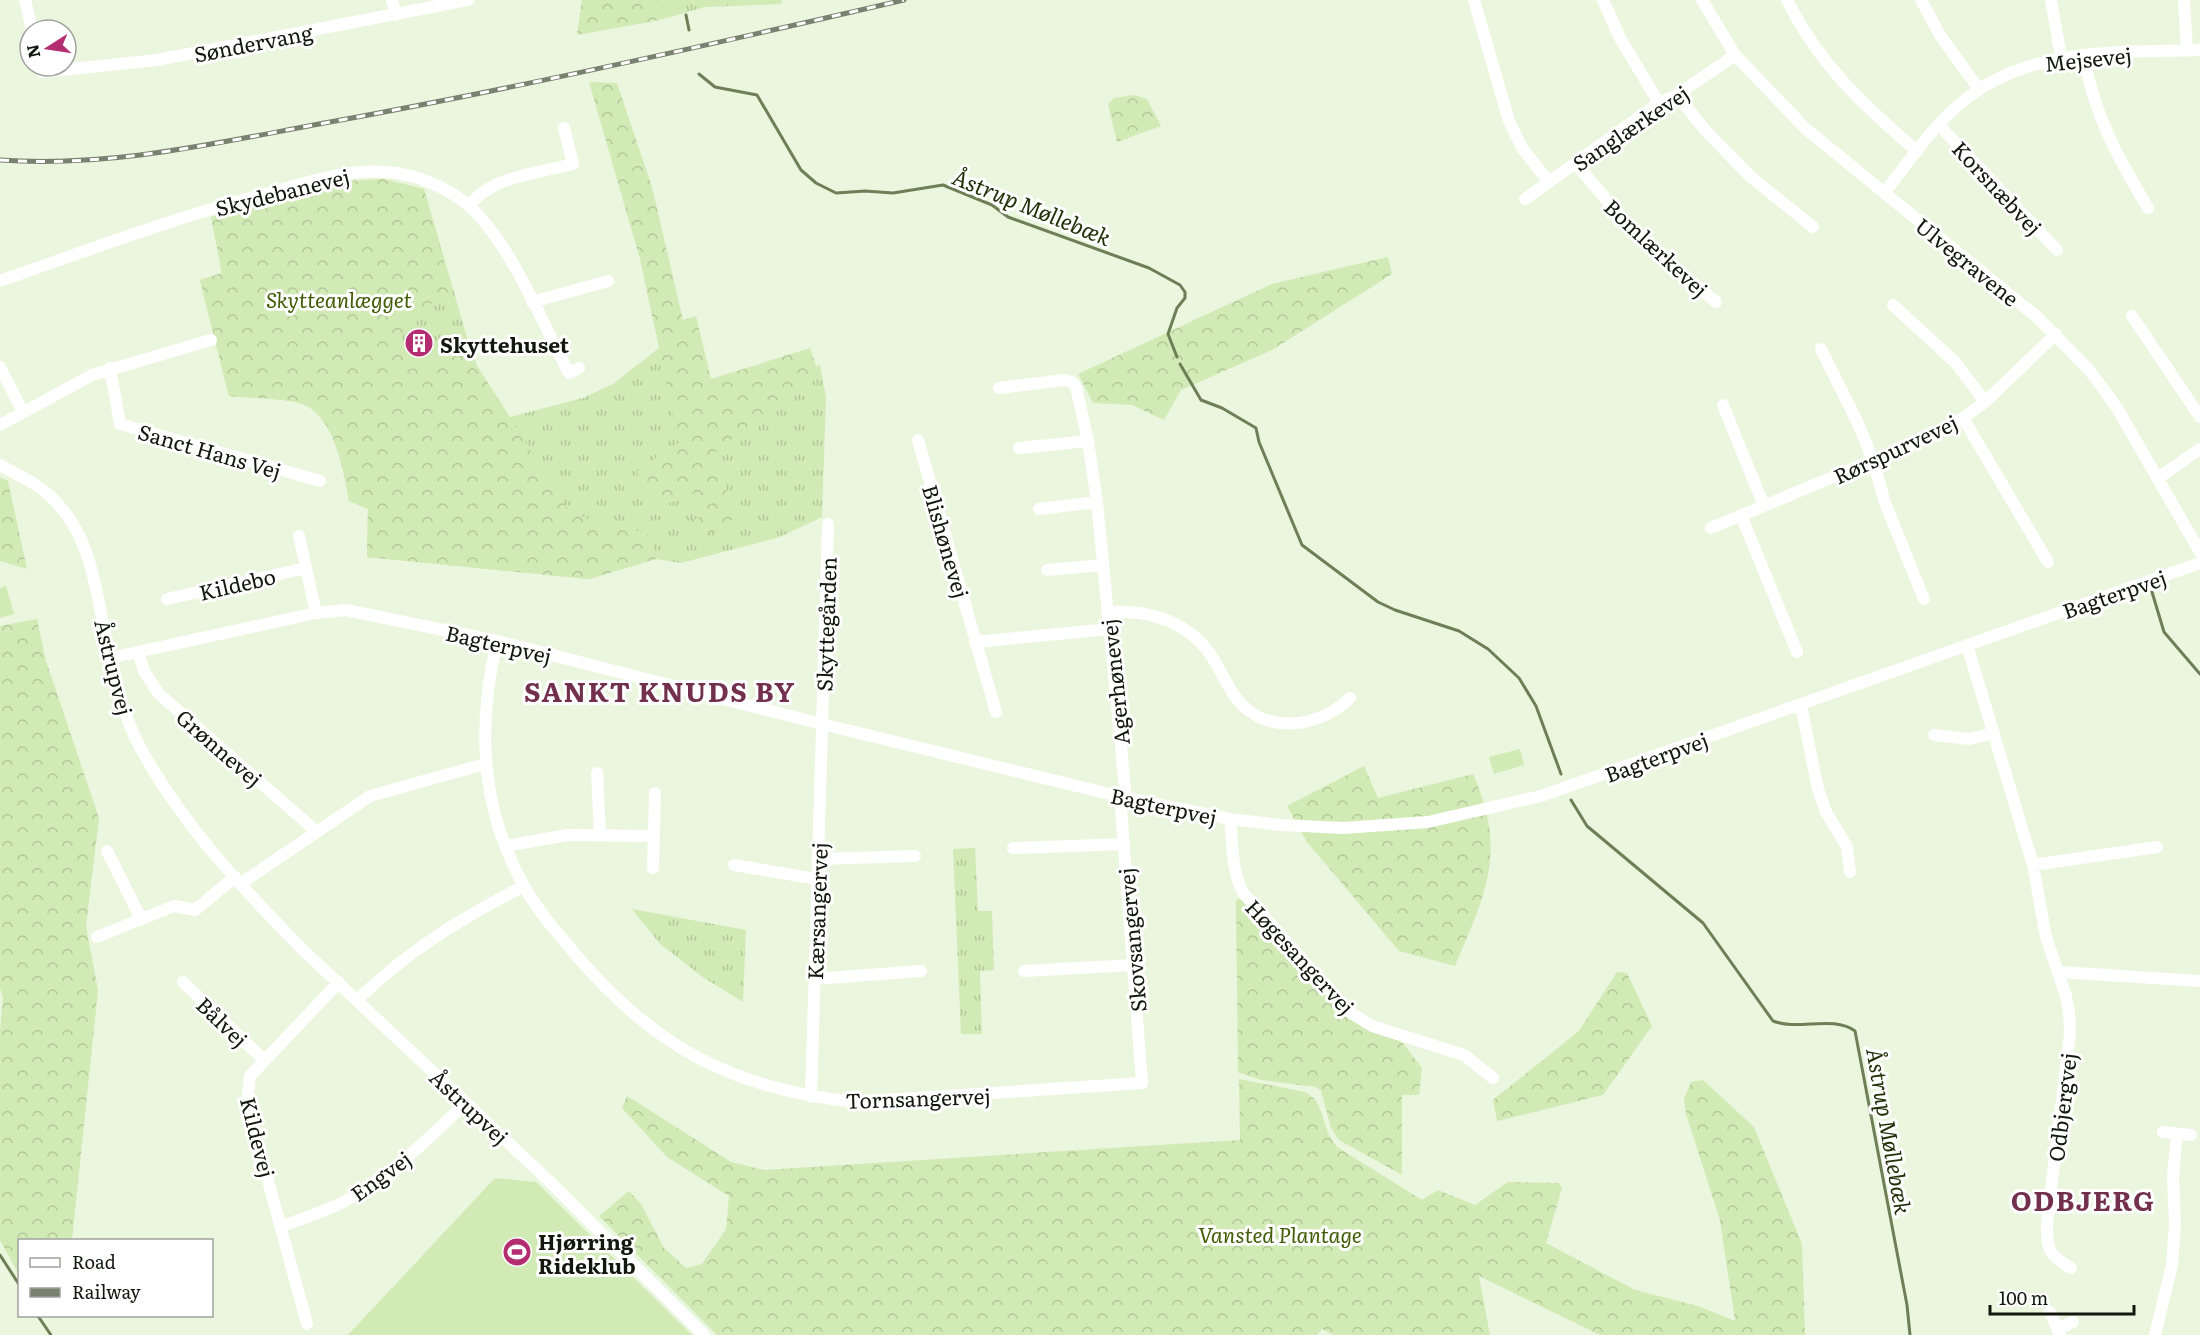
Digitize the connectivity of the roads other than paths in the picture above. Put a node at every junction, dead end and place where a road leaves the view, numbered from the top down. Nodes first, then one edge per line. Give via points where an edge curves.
1 (25, 0) edge
2 (392, 0) edge
3 (468, 0) edge
4 (1474, 0) edge
5 (1603, 0) edge
6 (1702, 0) edge
7 (1787, 0) edge
8 (1921, 0) edge
9 (2051, 0) edge
10 (2184, 0) edge
11 (396, 15) junction
12 (29, 18) edge
13 (2187, 50) junction
14 (2200, 50) edge
15 (1735, 55) junction
16 (2083, 55) junction
17 (2061, 57) junction
18 (78, 68) edge
19 (1979, 89) junction
20 (1677, 94) junction
21 (1659, 103) junction
22 (1939, 125) junction
23 (564, 128) dead end
24 (1917, 152) junction
25 (1576, 164) junction
26 (1549, 182) junction
27 (1884, 193) junction
28 (1525, 199) dead end
29 (469, 206) junction
30 (2148, 208) dead end
31 (1814, 227) dead end
32 (2056, 250) dead end
33 (0, 281) edge
34 (608, 281) dead end
35 (532, 302) junction
36 (1716, 302) dead end
37 (1893, 305) dead end
38 (2132, 316) dead end
39 (2056, 334) junction
40 (211, 340) dead end
41 (1821, 349) dead end
42 (0, 367) edge
43 (110, 368) junction
44 (579, 368) dead end
45 (999, 388) dead end
46 (1985, 402) junction
47 (1723, 405) dead end
48 (22, 412) junction
49 (2200, 417) edge
50 (1963, 418) junction
51 (0, 425) edge
52 (918, 440) dead end
53 (1088, 441) junction
54 (1019, 448) dead end
55 (2200, 449) edge
56 (1873, 460) junction
57 (0, 465) edge
58 (2158, 478) junction
59 (320, 481) dead end
60 (1097, 502) junction
61 (1764, 506) junction
62 (1039, 509) dead end
63 (1741, 515) junction
64 (828, 524) dead end
65 (1711, 528) dead end
66 (299, 536) dead end
67 (2200, 552) edge
68 (2048, 562) dead end
69 (2200, 563) edge
70 (1103, 565) junction
71 (306, 568) junction
72 (1047, 570) dead end
73 (167, 599) dead end
74 (1924, 599) dead end
75 (1107, 612) junction
76 (316, 613) junction
77 (1110, 629) junction
78 (497, 640) junction
79 (975, 642) junction
80 (1967, 645) junction
81 (138, 652) junction
82 (1797, 652) dead end
83 (110, 658) junction
84 (1350, 698) dead end
85 (1801, 705) junction
86 (996, 712) dead end
87 (822, 724) junction
88 (1994, 734) junction
89 (1934, 735) dead end
90 (485, 764) junction
91 (597, 773) dead end
92 (656, 793) dead end
93 (1123, 797) junction
94 (1230, 819) junction
95 (317, 832) junction
96 (600, 834) junction
97 (654, 836) junction
98 (1124, 844) junction
99 (506, 846) junction
100 (2157, 847) dead end
101 (1013, 848) dead end
102 (107, 851) dead end
103 (915, 856) dead end
104 (817, 859) junction
105 (734, 865) dead end
106 (2033, 865) junction
107 (653, 868) dead end
108 (1850, 872) dead end
109 (817, 879) junction
110 (238, 880) junction
111 (524, 886) junction
112 (141, 920) junction
113 (97, 937) dead end
114 (1133, 965) junction
115 (921, 971) dead end
116 (1024, 971) dead end
117 (2058, 972) junction
118 (814, 979) junction
119 (2200, 981) edge
120 (183, 982) dead end
121 (339, 982) junction
122 (357, 1000) junction
123 (264, 1060) junction
124 (1493, 1078) dead end
125 (1143, 1083) joint
126 (811, 1097) junction
127 (465, 1103) junction
128 (2163, 1132) dead end
129 (2177, 1134) junction
130 (2191, 1136) dead end
131 (282, 1226) junction
132 (2071, 1268) dead end
133 (2050, 1312) dead end
134 (2073, 1322) dead end
135 (307, 1324) dead end
136 (2059, 1332) edge
137 (704, 1335) edge
138 (2155, 1335) edge

1 - 12 street
2 - 11 street
3 - 11 street, Søndervang
4 - 26 street via 1509,121 1522,147
5 - 21 street via 1620,38
6 - 15 street, Ulvegravene
7 - 24 street via 1838,79
8 - 19 street
9 - 17 street
10 - 13 street
11 - 18 street, Søndervang via 157,60
13 - 14 street, Mejsevej
13 - 16 street, Mejsevej
15 - 20 street, Sanglærkevej
15 - 27 street, Ulvegravene via 1806,129
16 - 17 street, Mejsevej
16 - 30 street via 2091,96 2102,125
17 - 19 street, Mejsevej via 2023,67
19 - 22 street, Mejsevej
20 - 21 street, Sanglærkevej
20 - 31 street via 1705,130 1751,177
21 - 25 street, Sanglærkevej
22 - 24 street, Mejsevej
22 - 32 street, Korsnæbvej
23 - 29 street via 573,164 500,183 477,195
24 - 27 street, Mejsevej
25 - 26 street, Sanglærkevej
25 - 36 street, Bomlærkevej via 1635,233
26 - 28 street, Sanglærkevej
27 - 39 street, Ulvegravene
29 - 33 street, Skydebanevej via 451,193 410,176 344,174 168,222
29 - 35 street, Skydebanevej via 502,246
34 - 35 street
35 - 44 street, Skydebanevej via 569,373
37 - 46 street via 1956,363
38 - 49 street
39 - 46 street, Rørspurvevej
39 - 58 street, Ulvegravene via 2117,408
40 - 43 street
41 - 56 street
42 - 48 street
43 - 48 street
43 - 59 street, Sanct Hans Vej via 120,424
45 - 53 street, Agerhønevej via 1072,382
46 - 50 street, Rørspurvevej
47 - 61 street
48 - 51 street
50 - 56 street, Rørspurvevej
50 - 68 street
52 - 79 street, Blishønevej
53 - 54 street
53 - 60 street, Agerhønevej
55 - 58 street
56 - 61 street, Rørspurvevej
56 - 74 street via 1885,503
57 - 83 street, Åstrupvej via 37,485 56,502 82,538
58 - 67 street, Ulvegravene
60 - 62 street
60 - 70 street, Agerhønevej
61 - 63 street, Rørspurvevej
63 - 65 street, Rørspurvevej
63 - 82 street
64 - 87 street, Skyttegården
66 - 71 street
69 - 80 street, Bagterpvej
70 - 72 street
70 - 75 street, Agerhønevej
71 - 73 street, Kildebo
71 - 76 street
75 - 77 street, Agerhønevej
75 - 84 street via 1145,613 1180,626 1209,651 1242,704 1268,720 1312,722 1333,713
76 - 78 street, Bagterpvej via 346,610
76 - 81 street, Bagterpvej
77 - 79 street
77 - 93 street, Agerhønevej
78 - 87 street, Bagterpvej
78 - 90 street, Tornsangervej via 484,709
79 - 86 street, Blishønevej
80 - 85 street, Bagterpvej
80 - 88 street, Odbjergvej
81 - 83 street, Bagterpvej
81 - 95 street, Grønnevej via 144,671 159,694
83 - 110 street, Åstrupvej via 126,717 141,750 178,807
85 - 94 street, Bagterpvej via 1541,796 1476,813 1428,822 1344,828
85 - 108 street via 1818,789 1826,812 1847,847
87 - 93 street, Bagterpvej
87 - 104 street, Kærsangervej
88 - 89 street via 1969,739
88 - 106 street, Odbjergvej
90 - 95 street via 370,796
90 - 99 street, Tornsangervej via 494,812
91 - 96 street
92 - 97 street
93 - 94 street, Bagterpvej
93 - 98 street, Skovsangervej
94 - 124 street, Høgesangervej via 1233,862 1244,894 1348,1011 1372,1026 1464,1055
95 - 110 street
96 - 97 street
96 - 99 street
97 - 107 street
98 - 101 street
98 - 114 street, Skovsangervej
99 - 111 street, Tornsangervej
100 - 106 street
102 - 112 street
103 - 104 street
104 - 109 street, Kærsangervej
105 - 109 street
106 - 117 street, Odbjergvej via 2046,937
109 - 118 street, Kærsangervej
110 - 112 street via 195,909 174,906
110 - 121 street, Åstrupvej via 288,935
111 - 122 street via 437,934
111 - 126 street, Tornsangervej via 544,917 594,976 657,1033 730,1074
112 - 113 street
114 - 116 street
114 - 125 street, Skovsangervej
115 - 118 street
117 - 119 street
117 - 132 street, Odbjergvej via 2066,996 2070,1034 2047,1243 2052,1257
118 - 126 street, Kærsangervej
120 - 123 street, Bålvej
121 - 122 street, Åstrupvej
121 - 123 street, Kildevej
122 - 127 street, Åstrupvej
123 - 131 street, Kildevej via 250,1076 247,1103
125 - 126 street, Tornsangervej via 912,1100 856,1102
127 - 131 street, Engvej via 390,1172 358,1194
127 - 137 street, Åstrupvej
128 - 129 street
129 - 130 street
129 - 138 street via 2172,1265
131 - 135 street, Kildevej
133 - 136 street
134 - 136 street

